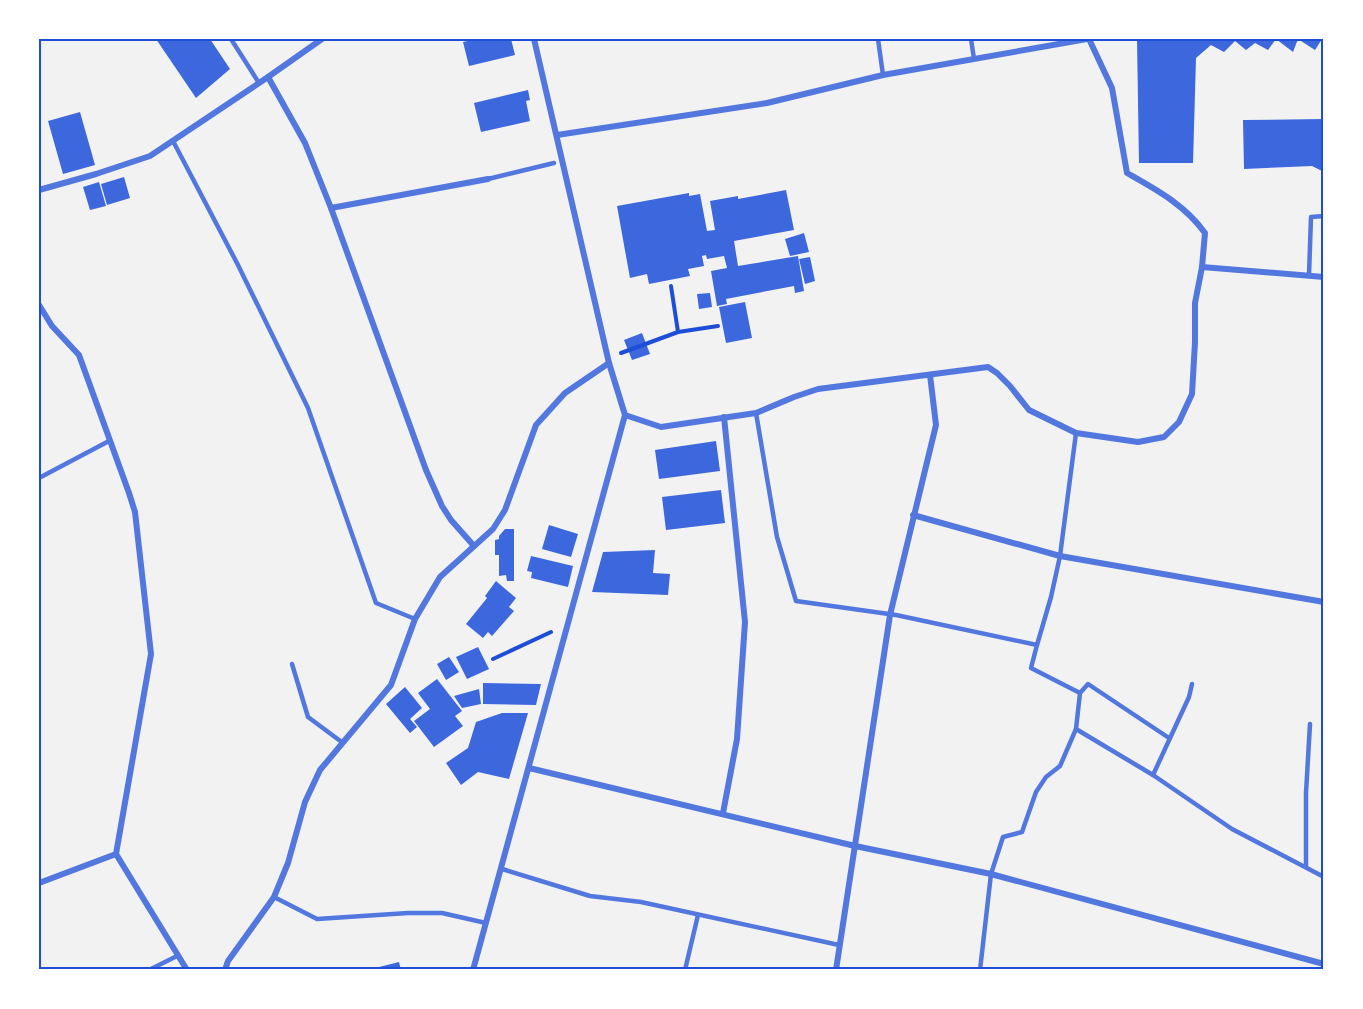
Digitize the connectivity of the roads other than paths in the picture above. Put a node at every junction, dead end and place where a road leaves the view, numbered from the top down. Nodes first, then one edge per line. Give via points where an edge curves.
1 (231, 39) edge
2 (322, 39) edge
3 (534, 39) edge
4 (878, 39) edge
5 (971, 39) edge
6 (1088, 39) edge
7 (974, 59) junction
8 (883, 75) junction
9 (268, 77) junction
10 (259, 83) junction
11 (556, 135) junction
12 (173, 141) junction
13 (554, 163) dead end
14 (488, 179) joint
15 (39, 190) edge
16 (331, 208) junction
17 (1324, 216) edge
18 (1202, 267) junction
19 (1309, 275) junction
20 (1324, 277) edge
21 (39, 305) edge
22 (609, 363) junction
23 (930, 375) junction
24 (1324, 394) edge
25 (1324, 400) edge
26 (756, 413) junction
27 (625, 415) junction
28 (724, 417) junction
29 (1076, 432) junction
30 (109, 441) junction
31 (39, 478) edge
32 (913, 515) junction
33 (474, 546) junction
34 (1059, 556) junction
35 (1324, 602) edge
36 (890, 615) junction
37 (415, 619) junction
38 (1037, 645) junction
39 (292, 664) dead end
40 (1192, 684) dead end
41 (1080, 693) junction
42 (1310, 724) dead end
43 (1076, 729) junction
44 (1169, 738) junction
45 (343, 743) junction
46 (529, 768) junction
47 (1153, 776) junction
48 (723, 813) junction
49 (855, 846) junction
50 (116, 854) junction
51 (1305, 867) junction
52 (501, 869) junction
53 (991, 874) junction
54 (1324, 877) edge
55 (39, 883) edge
56 (274, 897) junction
57 (698, 915) junction
58 (486, 923) junction
59 (839, 945) junction
60 (177, 956) junction
61 (1324, 964) edge
62 (149, 970) edge
63 (187, 970) edge
64 (225, 970) edge
65 (473, 970) edge
66 (684, 970) edge
67 (836, 970) edge
68 (980, 970) edge

1 - 10 lane
2 - 9 street
3 - 11 street
4 - 8 lane
5 - 7 lane
6 - 7 street
6 - 18 street via 1112,88 1127,172 1193,216 1205,233
7 - 8 street
8 - 11 street via 767,103
9 - 10 street
9 - 16 street via 305,142
10 - 12 street
11 - 22 street
12 - 15 street via 150,156
12 - 37 lane via 308,408 376,603
13 - 14 lane
14 - 16 street
16 - 33 street via 426,470 442,506
17 - 19 lane via 1311,217
18 - 19 street
18 - 29 street via 1195,303 1192,394 1179,422 1164,437 1138,442
19 - 20 street
21 - 30 street via 79,355
22 - 27 street
22 - 33 street via 565,393 536,425 505,510 493,529
23 - 26 street via 818,389
23 - 29 street via 988,367 1029,410
23 - 32 street via 936,425
24 - 25 lane
26 - 28 street
26 - 36 lane via 777,537 796,601
27 - 28 street via 661,427
27 - 46 street
28 - 48 street via 745,622 736,739
29 - 34 lane
30 - 31 lane
30 - 50 street via 135,512 151,654
32 - 34 street
32 - 36 street
33 - 37 street via 440,577
34 - 35 street
34 - 38 lane
36 - 38 lane
36 - 49 street
37 - 45 street via 391,685
38 - 41 lane via 1030,668
39 - 45 lane via 308,717
40 - 44 lane
41 - 43 lane
41 - 44 lane via 1089,684
42 - 51 lane
43 - 47 lane
43 - 53 lane via 1059,766 1036,792 1022,832 1003,837
44 - 47 lane
45 - 56 street via 320,770 305,802
46 - 48 street
46 - 52 street
47 - 51 lane via 1232,829
48 - 49 street
49 - 53 street
49 - 59 street
50 - 55 street
50 - 60 street
51 - 54 lane
52 - 57 lane via 590,896
52 - 58 street
53 - 61 street
53 - 68 lane
56 - 58 lane via 317,919 442,913
56 - 64 street
57 - 59 lane
57 - 66 lane
58 - 65 street
59 - 67 street
60 - 62 lane
60 - 63 street

